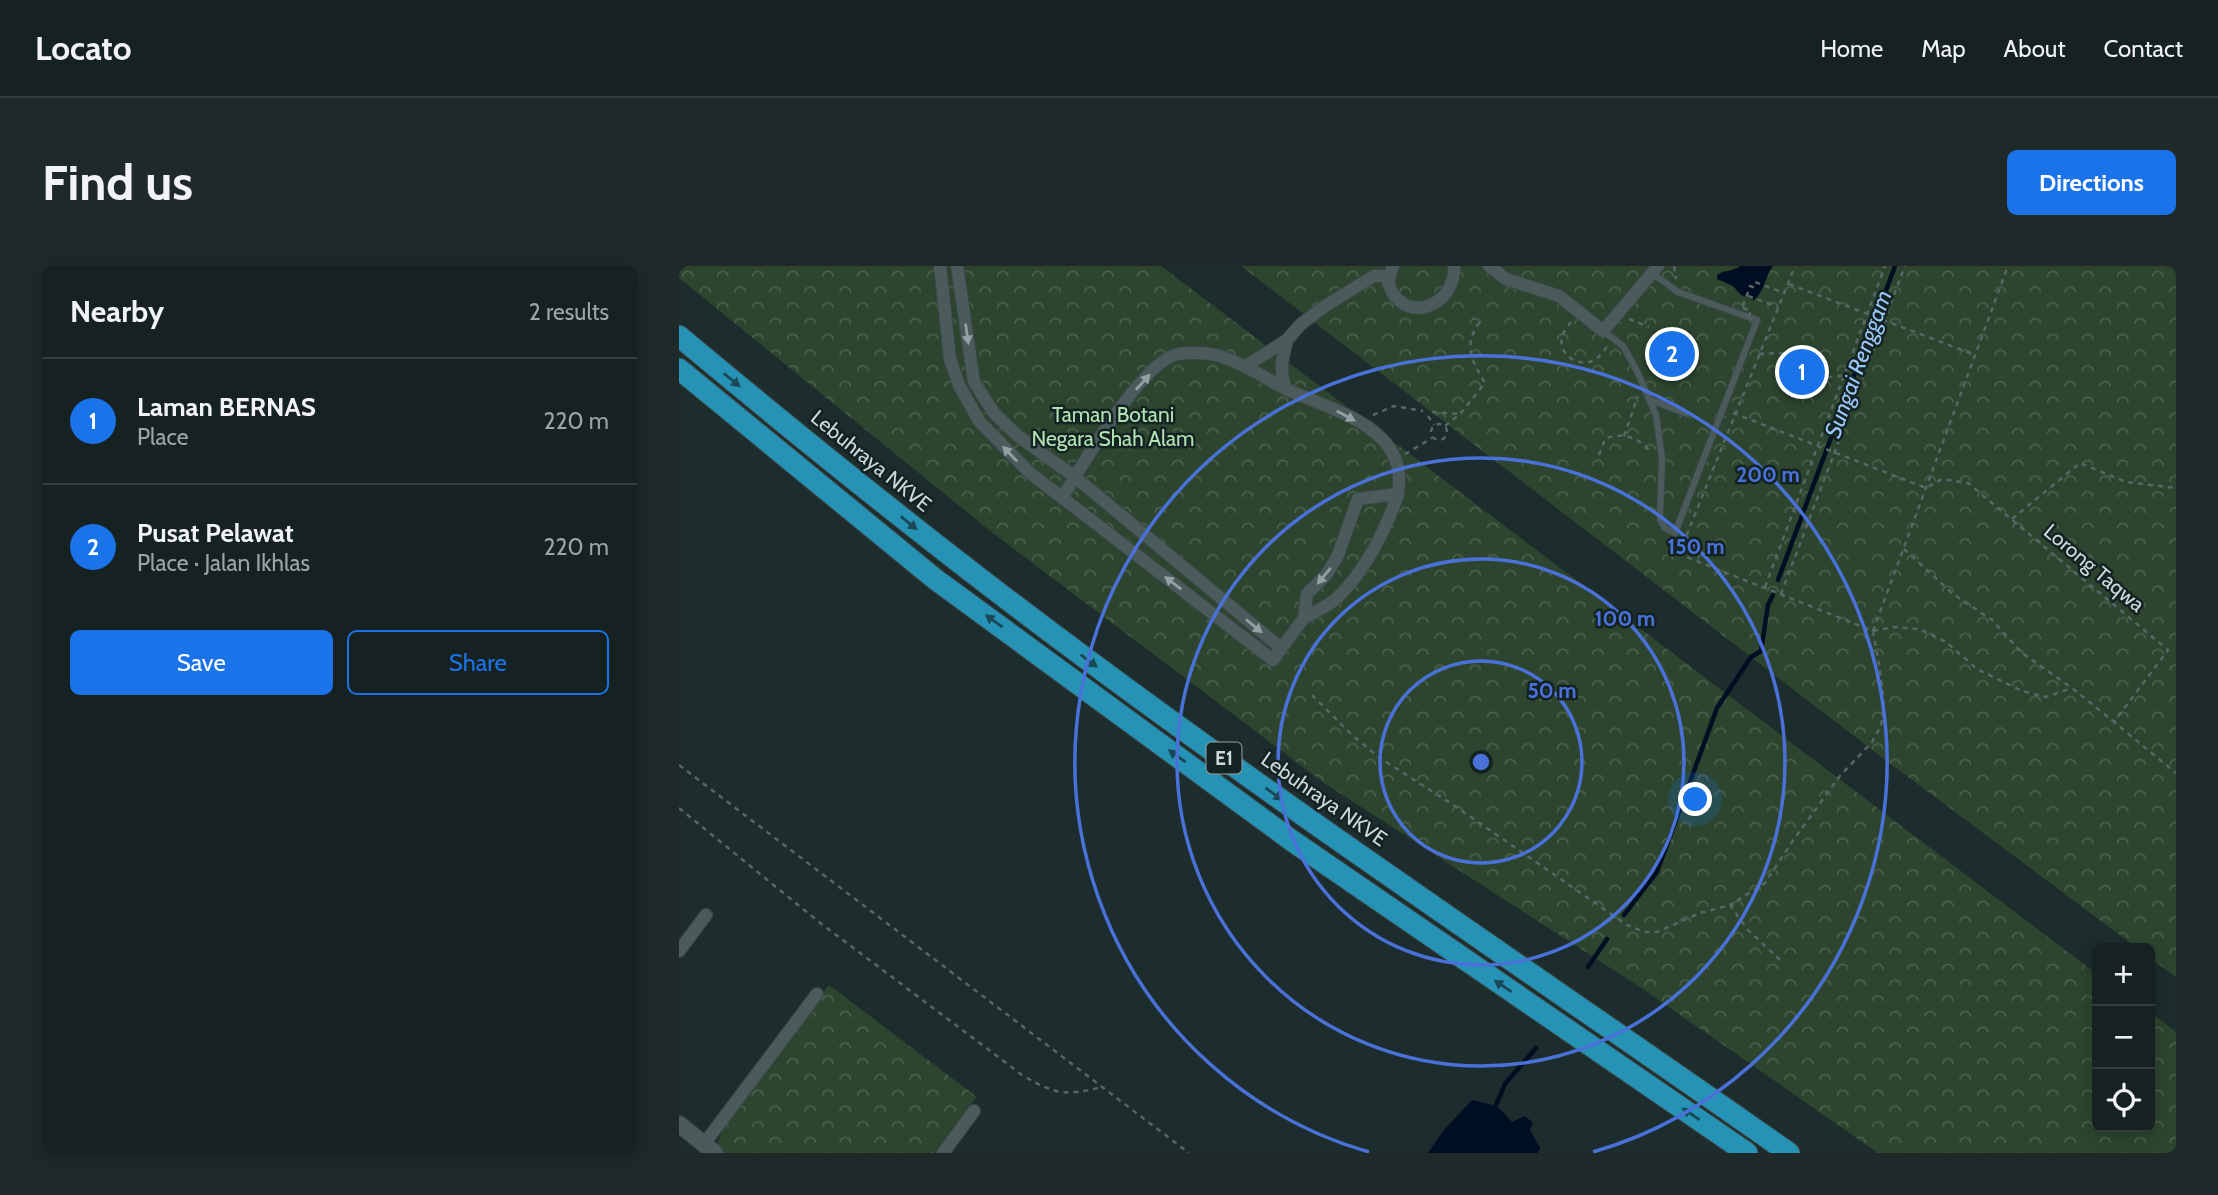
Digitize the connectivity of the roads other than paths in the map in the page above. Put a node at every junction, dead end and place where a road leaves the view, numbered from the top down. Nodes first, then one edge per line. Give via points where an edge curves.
1 (940, 266) edge
2 (957, 266) edge
3 (1454, 266) edge
4 (1489, 266) edge
5 (1655, 269) edge
6 (1391, 271) edge
7 (1608, 335) junction
8 (679, 336) edge
9 (1287, 340) junction
10 (1246, 366) junction
11 (679, 369) edge
12 (1286, 388) junction
13 (1651, 400) junction
14 (1687, 414) dead end
15 (1075, 477) junction
16 (1398, 494) junction
17 (1062, 498) junction
18 (1304, 618) junction
19 (1281, 648) junction
20 (706, 915) dead end
21 (679, 951) edge
22 (817, 994) dead end
23 (974, 1111) dead end
24 (679, 1124) edge
25 (709, 1149) edge
26 (943, 1153) edge
27 (1747, 1153) edge
28 (1789, 1153) edge

17 -> 1 street via 1030,474 979,421 959,385 950,359
2 -> 15 street via 974,382 1018,436
3 - 6 street via 1447,291 1421,309 1396,299 1391,291
4 - 7 street via 1506,279 1552,293
5 - 7 street
5 - 13 lane via 1678,292 1757,320 1675,533 1660,519 1662,458
6 - 9 street via 1374,276 1325,306
7 - 13 lane via 1623,346
8 -> 28 highway, Lebuhraya NKVE / E1 via 952,558 1094,664
9 - 10 street
9 - 12 street via 1280,374
10 - 12 street
15 -> 10 street via 1121,408 1164,360 1178,354 1214,355
27 -> 11 highway, E1 via 1291,840 946,587
12 -> 16 street via 1330,407 1383,440 1399,468
13 - 14 lane
15 - 17 street
15 -> 19 street
16 - 18 street via 1383,534 1358,572 1336,599
16 -> 18 street via 1359,499 1338,555 1307,594
19 -> 17 street via 1273,660
18 - 19 street
20 - 21 street
22 - 25 street
23 - 26 street
24 - 25 street

